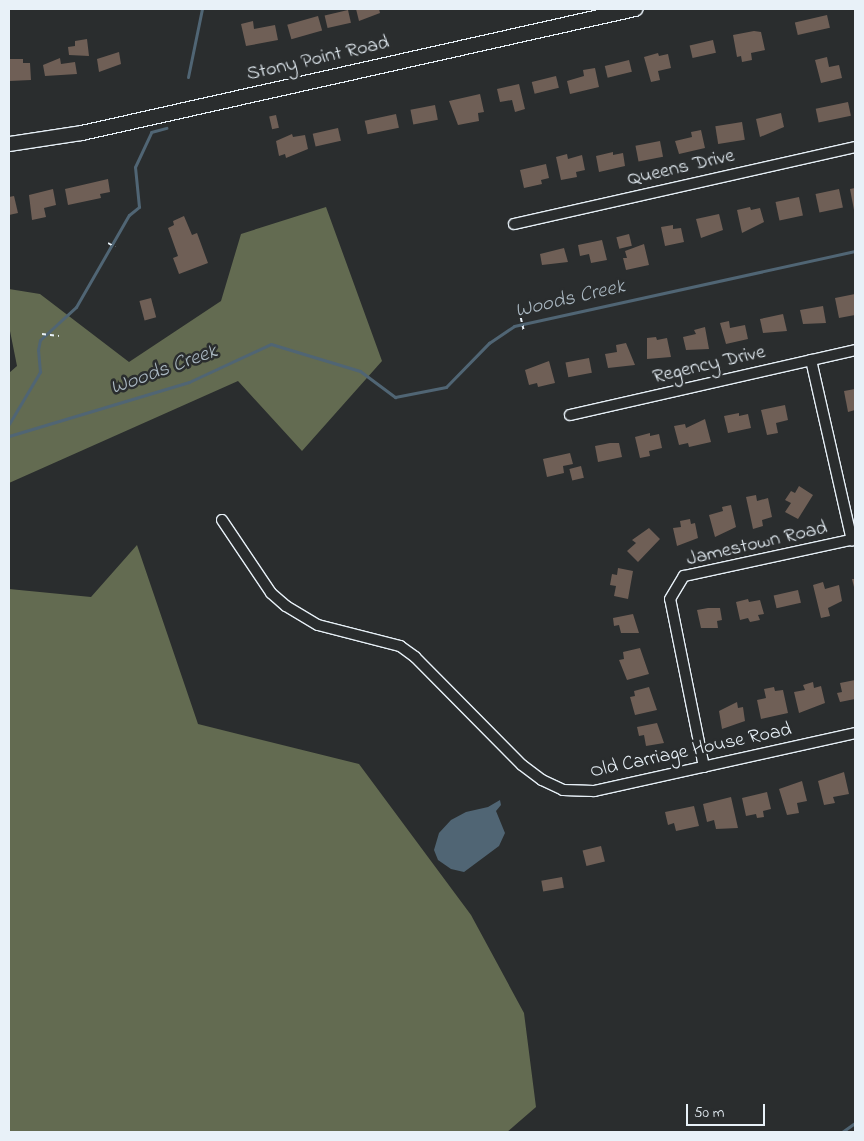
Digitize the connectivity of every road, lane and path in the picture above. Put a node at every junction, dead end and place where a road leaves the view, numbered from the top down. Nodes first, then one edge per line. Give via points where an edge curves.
1 (635, 9) edge
2 (9, 144) edge
3 (855, 147) edge
4 (514, 224) dead end
5 (108, 243) dead end
6 (115, 247) dead end
7 (519, 310) dead end
8 (524, 332) dead end
9 (42, 334) dead end
10 (59, 336) dead end
11 (855, 350) edge
12 (811, 360) junction
13 (570, 415) dead end
14 (222, 520) dead end
15 (853, 540) edge
16 (855, 733) edge
17 (704, 768) junction

1 - 2 street, Stony Point Road via 91,130
3 - 4 street, Queens Drive
5 - 6 path
7 - 8 path
9 - 10 path
11 - 12 street, Regency Drive
12 - 13 street, Regency Drive
12 - 15 street
14 - 17 street, Old Carriage House Road via 272,593 286,606 318,625 400,646 542,780 579,793
15 - 17 street, Jamestown Road via 684,576 670,599
16 - 17 street, Old Carriage House Road

